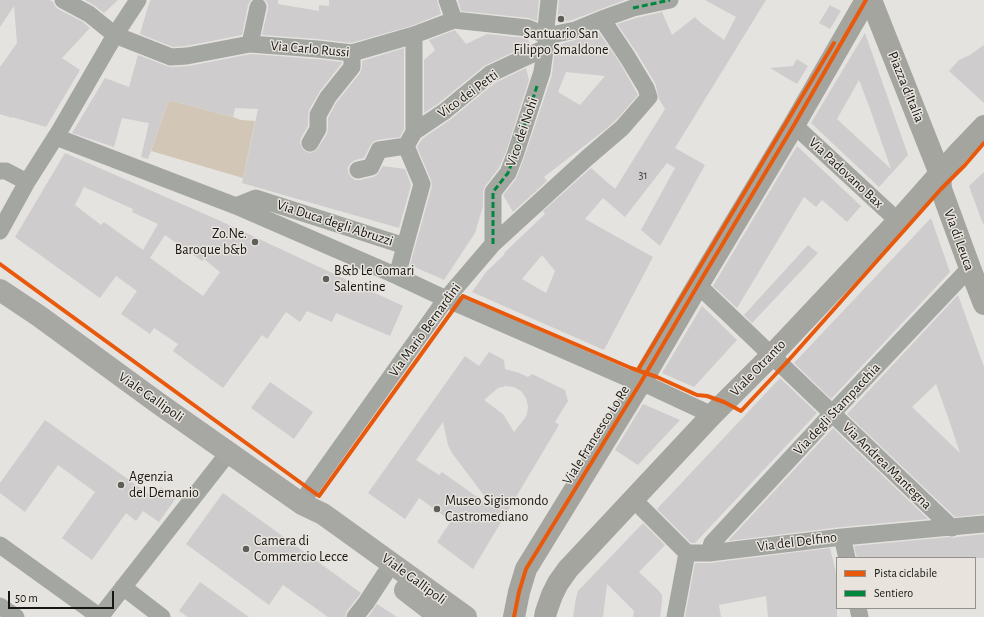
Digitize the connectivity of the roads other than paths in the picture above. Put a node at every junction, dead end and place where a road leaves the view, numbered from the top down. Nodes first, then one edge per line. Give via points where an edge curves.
1 (63, 0) edge
2 (138, 0) edge
3 (447, 0) edge
4 (549, 0) edge
5 (670, 0) edge
6 (866, 0) edge
7 (871, 0) edge
8 (633, 4) edge
9 (258, 7) dead end
10 (602, 19) junction
11 (454, 20) junction
12 (115, 35) junction
13 (414, 35) junction
14 (546, 37) junction
15 (250, 44) junction
16 (352, 53) junction
17 (794, 125) junction
18 (984, 126) edge
19 (56, 137) junction
20 (410, 139) junction
21 (310, 143) dead end
22 (358, 170) dead end
23 (0, 171) edge
24 (940, 174) junction
25 (28, 182) junction
26 (236, 206) junction
27 (898, 221) junction
28 (0, 231) edge
29 (493, 244) junction
30 (405, 246) junction
31 (970, 268) junction
32 (397, 276) junction
33 (698, 286) junction
34 (0, 290) edge
35 (446, 299) junction
36 (984, 304) edge
37 (771, 356) junction
38 (641, 382) junction
39 (832, 414) junction
40 (712, 415) junction
41 (229, 452) junction
42 (633, 499) junction
43 (302, 504) junction
44 (984, 524) edge
45 (952, 528) junction
46 (842, 537) junction
47 (0, 545) edge
48 (687, 553) junction
49 (709, 553) junction
50 (847, 557) edge
51 (385, 574) junction
52 (123, 587) junction
53 (0, 606) edge
54 (16, 617) edge
55 (100, 617) edge
56 (162, 617) edge
57 (355, 617) edge
58 (438, 617) edge
59 (466, 617) edge
60 (514, 617) edge
61 (545, 617) edge
62 (675, 617) edge

1 - 12 street, Via Carlo Russi via 89,14
2 - 12 street
3 - 11 street
4 - 14 street, Vico dei Nohi
5 - 8 street, Vico dei Petti
6 - 17 street, Viale Francesco Lo Re
7 - 24 street, Piazza d'Italia
8 - 10 street, Vico dei Petti
9 - 15 street
10 - 14 street, Vico dei Petti via 575,30
10 - 29 street, Via Mario Bernardini via 628,58 649,97 622,128
11 - 13 street, Via Carlo Russi
11 - 14 street, Via Carlo Russi via 528,28
12 - 15 street, Via Carlo Russi via 171,57
12 - 19 street
13 - 16 street, Via Carlo Russi
13 - 20 street
14 - 20 street, Vico dei Petti via 524,59 490,74
14 - 29 street, Vico dei Nohi via 542,72 515,155 508,172 493,192
15 - 16 street, Via Carlo Russi
16 - 21 street via 352,67 328,97 318,115 318,129
17 - 27 street, Via Padovano Bax
17 - 33 street, Viale Francesco Lo Re
18 - 24 street, Viale Otranto
19 - 25 street
19 - 26 street, Via Duca degli Abruzzi
20 - 22 street via 379,150 371,167
20 - 30 street via 422,184
23 - 25 street via 6,171
24 - 27 street, Viale Otranto
24 - 31 street, Via di Leuca via 940,189
25 - 28 street
26 - 30 street, Via Duca degli Abruzzi via 256,198
26 - 32 street, Via Duca degli Abruzzi
27 - 37 street, Viale Otranto
29 - 35 street, Via Mario Bernardini
30 - 32 street, Via Duca degli Abruzzi
31 - 36 street, Via di Leuca
31 - 39 street, Via degli Stampacchia
32 - 35 street, Via Duca degli Abruzzi
33 - 37 street, Via Andrea Mantegna
33 - 38 street, Viale Francesco Lo Re
34 - 41 main road, Viale Gallipoli
35 - 38 street, Via Duca degli Abruzzi
35 - 43 street, Via Mario Bernardini
37 - 39 street, Via Andrea Mantegna
37 - 40 street, Viale Otranto
38 - 40 street, Via Duca degli Abruzzi
38 - 60 street, Viale Francesco Lo Re via 526,569
39 - 45 street, Via Andrea Mantegna
39 - 49 street, Via degli Stampacchia via 712,543
40 - 42 street, Viale Otranto
41 - 43 main road, Viale Gallipoli
41 - 52 street
42 - 48 street
42 - 61 street, Viale Otranto via 568,569 552,595
43 - 51 main road, Viale Gallipoli via 316,520
43 - 59 main road, Viale Gallipoli via 323,514
44 - 45 street, Via del Delfino
45 - 46 street, Via del Delfino
46 - 49 street, Via del Delfino
46 - 50 street
47 - 55 street
48 - 49 street, Via del Delfino
48 - 62 street
51 - 57 street
51 - 58 main road, Viale Gallipoli
52 - 55 street
52 - 56 street
53 - 54 street

